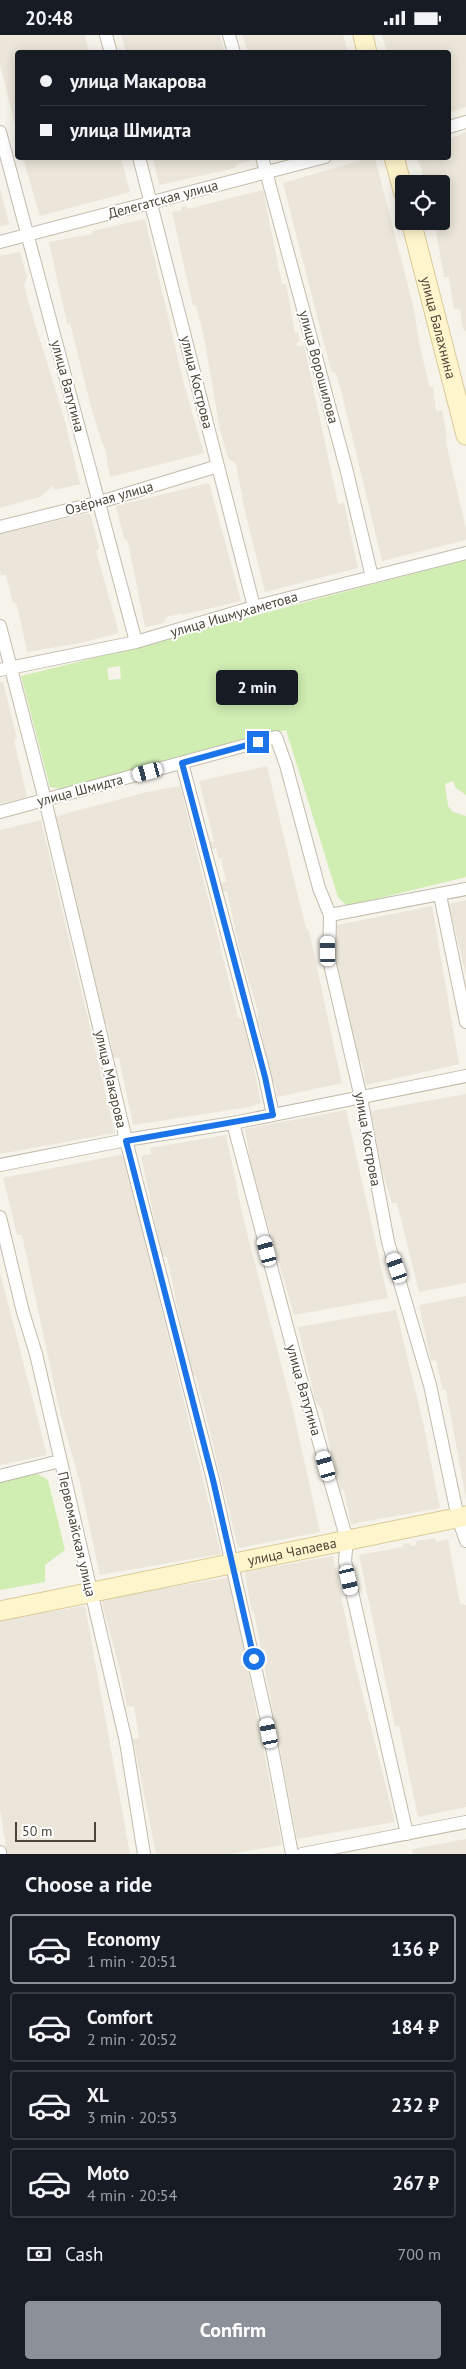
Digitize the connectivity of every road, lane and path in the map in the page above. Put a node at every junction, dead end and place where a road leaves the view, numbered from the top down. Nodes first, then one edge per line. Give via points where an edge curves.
1 (106, 35) edge
2 (230, 35) edge
3 (363, 35) edge
4 (110, 50) edge
5 (233, 50) edge
6 (366, 50) edge
7 (466, 122) edge
8 (451, 126) edge
9 (0, 131) edge
10 (140, 160) edge
11 (263, 160) edge
12 (314, 160) edge
13 (395, 160) edge
14 (266, 173) junction
15 (399, 175) edge
16 (151, 202) junction
17 (413, 230) edge
18 (28, 235) junction
19 (0, 242) edge
20 (466, 435) edge
21 (218, 466) junction
22 (100, 502) junction
23 (0, 527) edge
24 (466, 553) edge
25 (372, 577) junction
26 (254, 607) junction
27 (0, 626) edge
28 (136, 641) junction
29 (5, 669) edge
30 (276, 737) joint
31 (182, 763) junction
32 (45, 800) junction
33 (0, 812) edge
34 (466, 889) edge
35 (440, 895) junction
36 (330, 915) junction
37 (466, 1022) edge
38 (466, 1076) edge
39 (361, 1097) junction
40 (273, 1115) junction
41 (233, 1123) junction
42 (126, 1141) junction
43 (0, 1165) edge
44 (0, 1217) edge
45 (60, 1461) junction
46 (0, 1476) edge
47 (462, 1517) edge
48 (347, 1540) junction
49 (466, 1541) edge
50 (233, 1563) junction
51 (90, 1593) junction
52 (0, 1611) edge
53 (466, 1822) edge
54 (407, 1833) junction
55 (144, 1854) edge
56 (292, 1854) edge
57 (302, 1854) edge

1 - 4 street
2 - 5 street
3 - 6 street
7 - 8 street
9 - 18 street, улица Ватутина
10 - 16 street, улица Кострова
11 - 14 street, улица Ворошилова
12 - 14 street, Делегатская улица
13 - 15 street
14 - 16 street, Делегатская улица
14 - 25 street, улица Ворошилова via 346,468
16 - 18 street, Делегатская улица
16 - 21 street, улица Кострова
17 - 20 street, улица Балахнина
18 - 19 street, Делегатская улица
18 - 22 street, улица Ватутина
21 - 22 street, Озёрная улица
21 - 26 street, улица Кострова
22 - 23 street, Озёрная улица
22 - 28 street, улица Ватутина
24 - 25 street, улица Ишмухаметова
25 - 26 street, улица Ишмухаметова
26 - 28 street, улица Ишмухаметова
27 - 29 street, улица Макарова
28 - 29 street, улица Ишмухаметова
29 - 32 street, улица Макарова
30 - 31 street, улица Шмидта
30 - 36 street, улица Кострова
31 - 32 street, улица Шмидта
31 - 40 street
32 - 33 street, улица Шмидта
32 - 42 street, улица Макарова
34 - 35 street
35 - 36 street
35 - 37 street
36 - 39 street, улица Кострова via 329,960
38 - 39 street
39 - 40 street
39 - 47 street, улица Кострова via 388,1242 430,1385
40 - 41 street
41 - 42 street
41 - 48 street, улица Ватутина
42 - 43 street
42 - 50 street, улица Макарова
44 - 45 street, Первомайская улица
45 - 46 street
45 - 51 street, Первомайская улица
47 - 48 street, улица Чапаева
47 - 49 street, улица Кострова
48 - 50 street, улица Чапаева
48 - 54 street, улица Ватутина via 345,1561
50 - 51 street, улица Чапаева
50 - 56 street, улица Макарова
51 - 52 street, улица Чапаева
51 - 55 street, Первомайская улица via 126,1742
53 - 54 street
54 - 57 street

